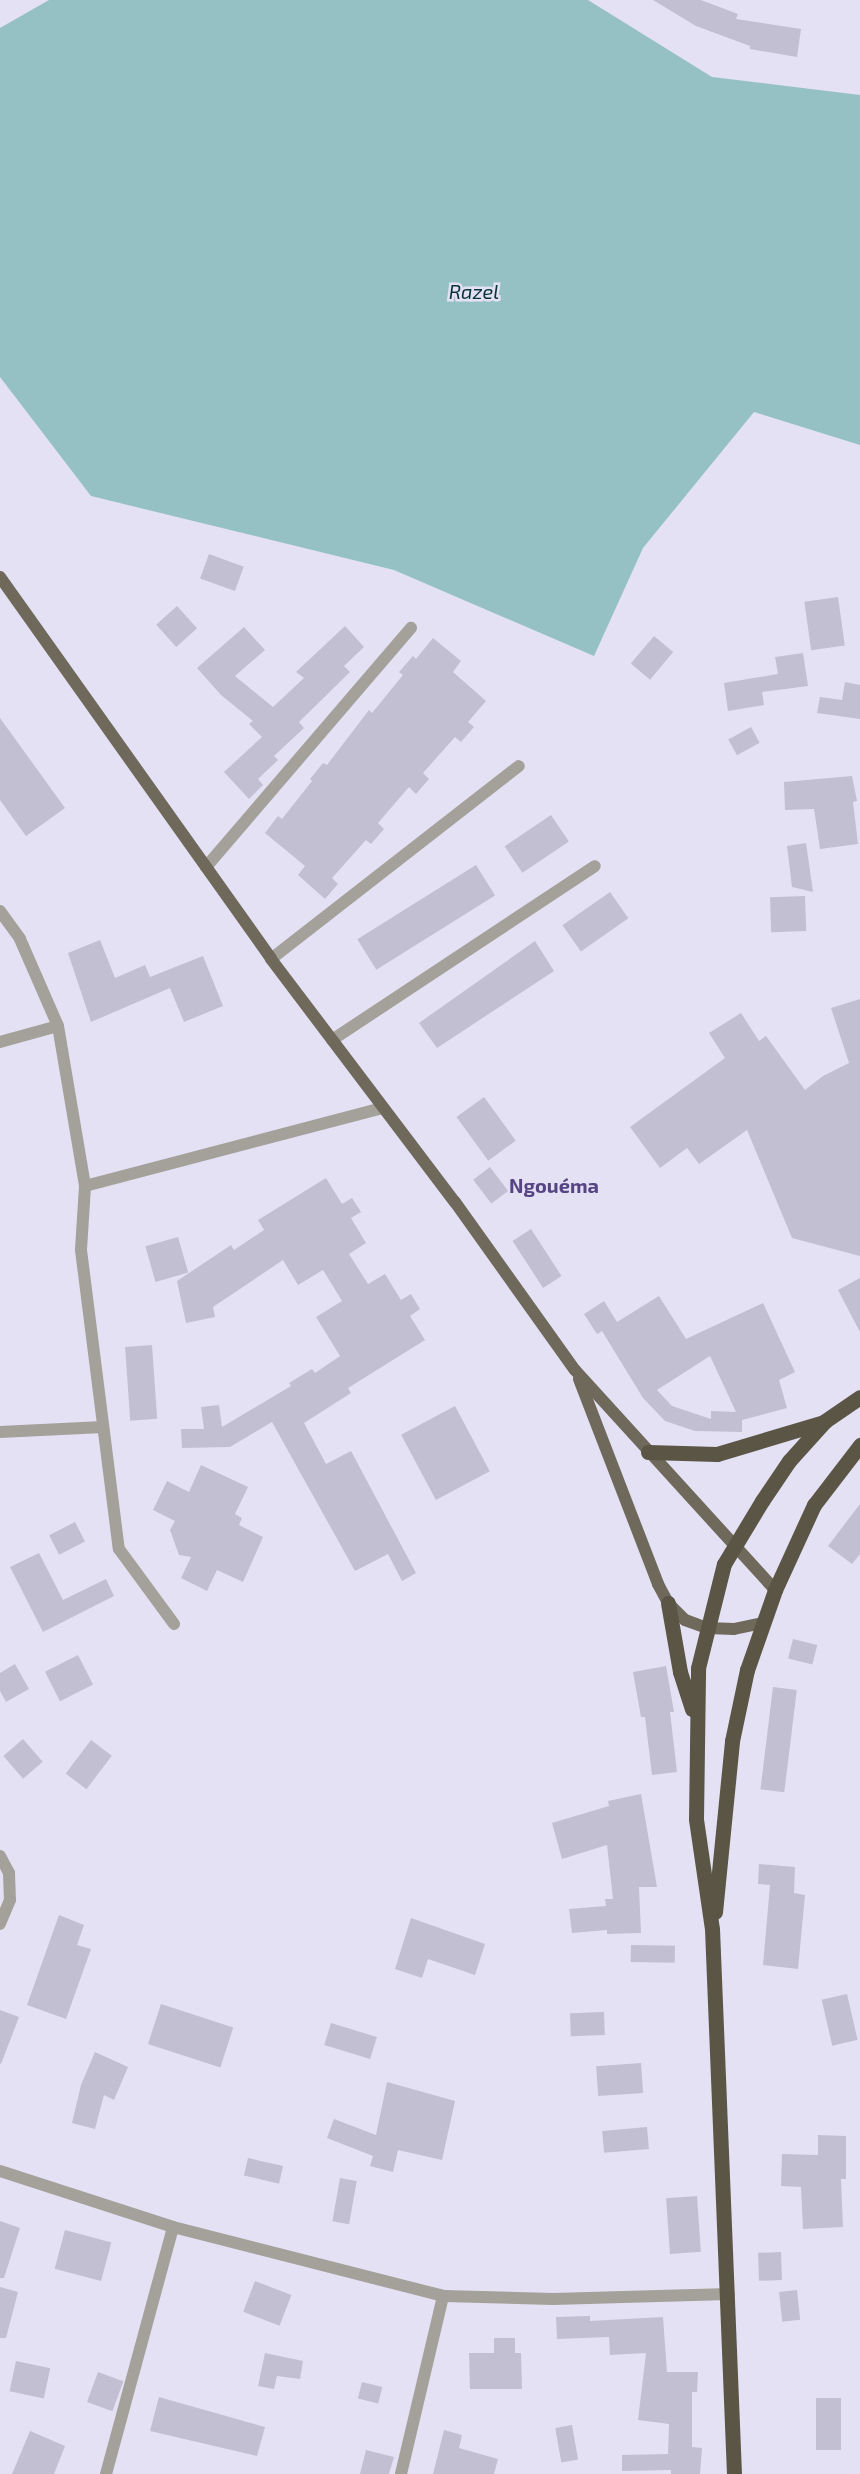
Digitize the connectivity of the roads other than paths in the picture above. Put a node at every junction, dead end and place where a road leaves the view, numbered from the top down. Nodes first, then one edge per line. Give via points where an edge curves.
1 (0, 576) edge
2 (412, 628) dead end
3 (519, 766) dead end
4 (594, 866) dead end
5 (206, 867) junction
6 (0, 911) edge
7 (271, 958) junction
8 (58, 1026) junction
9 (332, 1040) junction
10 (0, 1042) edge
11 (382, 1108) junction
12 (85, 1186) junction
13 (575, 1370) junction
14 (860, 1397) edge
15 (825, 1421) junction
16 (103, 1427) junction
17 (0, 1432) edge
18 (860, 1445) edge
19 (648, 1452) junction
20 (736, 1544) junction
21 (775, 1590) junction
22 (668, 1603) junction
23 (762, 1623) junction
24 (174, 1624) dead end
25 (707, 1628) junction
26 (696, 1719) junction
27 (0, 1856) edge
28 (0, 1924) edge
29 (712, 1929) junction
30 (0, 2171) edge
31 (173, 2227) junction
32 (729, 2294) junction
33 (443, 2296) junction
34 (106, 2474) edge
35 (401, 2474) edge
36 (734, 2474) edge

1 - 5 main road
2 - 5 street
3 - 7 street
4 - 9 street
5 - 7 main road
6 - 8 street via 20,939
7 - 9 main road
8 - 10 street
8 - 12 street
9 - 11 main road
11 - 12 street
11 - 13 main road via 455,1202
12 - 16 street via 81,1250
13 - 19 main road
13 - 22 main road
14 - 15 highway
15 - 19 highway via 717,1454
15 - 20 highway via 789,1461
16 - 17 street
16 - 24 street via 119,1550
18 - 21 highway via 814,1506
19 - 20 main road
20 - 21 main road
20 - 25 highway via 724,1564
21 - 23 highway
22 - 25 main road via 685,1620
22 - 26 highway via 680,1672
23 - 25 main road via 734,1629
23 - 29 highway via 732,1741
25 - 26 highway via 698,1668
26 - 29 highway via 696,1819
27 - 28 street via 9,1873 10,1900
29 - 32 highway
30 - 31 street
31 - 33 street
31 - 34 street
32 - 33 street via 553,2299
32 - 36 highway
33 - 35 street

